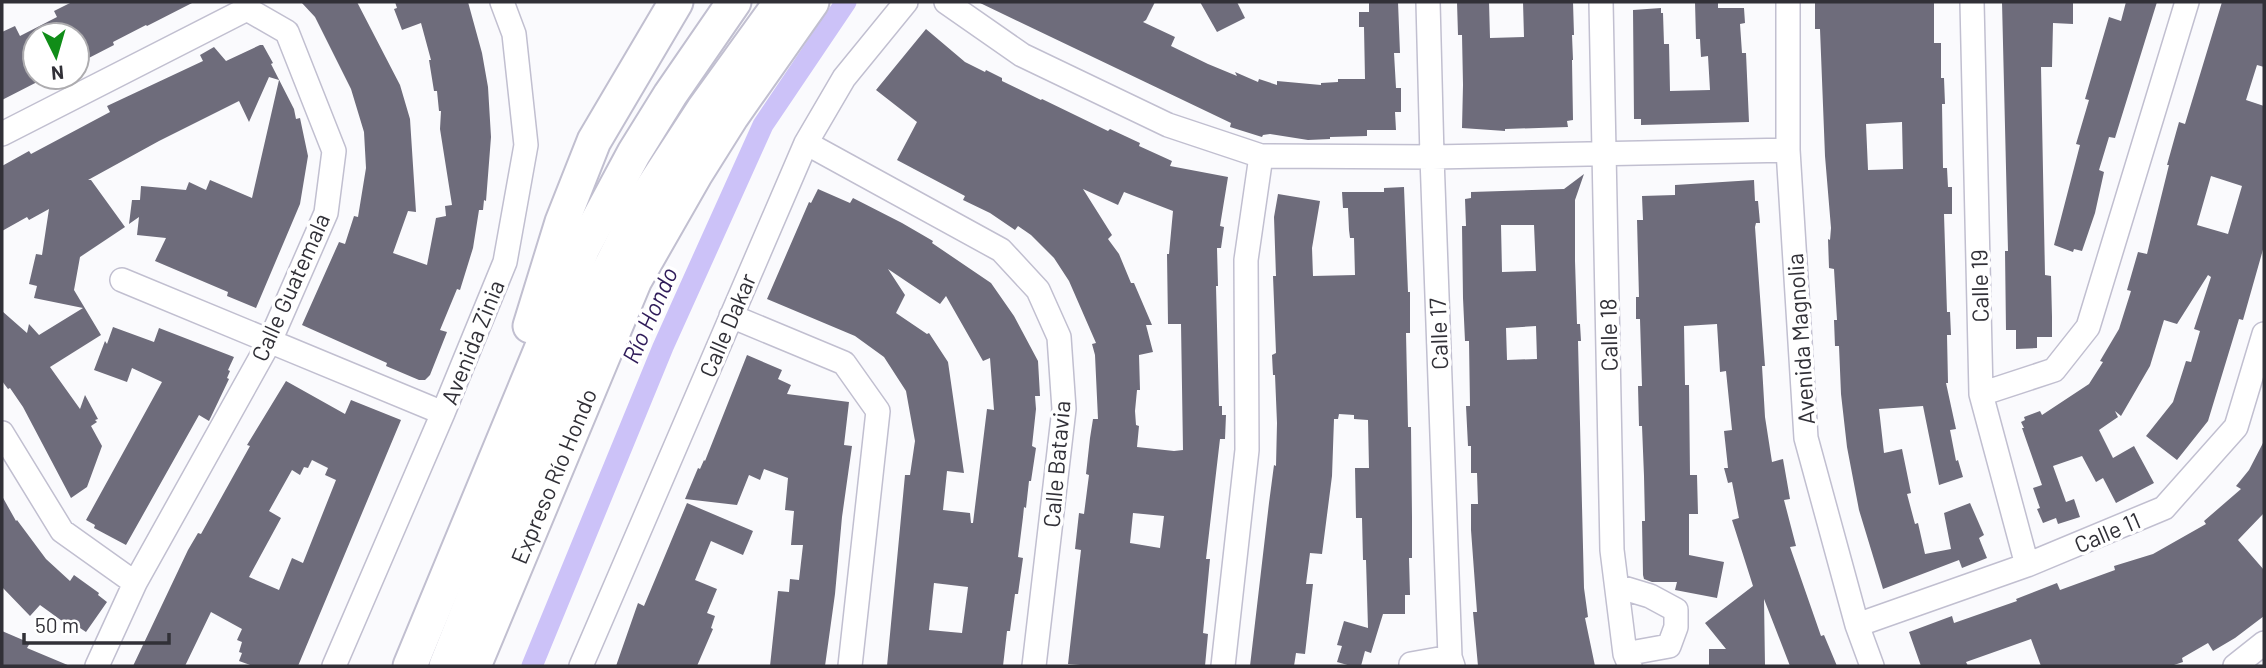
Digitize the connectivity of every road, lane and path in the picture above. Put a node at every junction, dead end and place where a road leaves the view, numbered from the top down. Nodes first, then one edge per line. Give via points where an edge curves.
1 (502, 2) edge
2 (676, 2) edge
3 (734, 2) edge
4 (759, 2) edge
5 (781, 2) edge
6 (812, 2) edge
7 (906, 2) edge
8 (946, 2) edge
9 (1428, 2) edge
10 (1601, 2) edge
11 (1788, 2) edge
12 (1972, 2) edge
13 (2187, 2) edge
14 (2, 134) edge
15 (806, 143) junction
16 (1788, 150) junction
17 (1604, 153) junction
18 (1261, 156) junction
19 (1432, 157) junction
20 (122, 280) dead end
21 (731, 316) junction
22 (2264, 334) edge
23 (270, 341) junction
24 (1981, 394) junction
25 (518, 403) junction
26 (443, 413) junction
27 (2, 433) edge
28 (2027, 565) junction
29 (135, 583) junction
30 (1617, 586) junction
31 (1857, 625) junction
32 (2264, 643) edge
33 (1627, 660) edge
34 (1452, 661) edge
35 (1412, 664) dead end
36 (97, 666) edge
37 (334, 666) edge
38 (410, 666) edge
39 (430, 666) edge
40 (446, 666) edge
41 (474, 666) edge
42 (580, 666) edge
43 (849, 666) edge
44 (1034, 666) edge
45 (1223, 666) edge
46 (1872, 666) edge
47 (2235, 666) edge

1 - 26 street, Avenida Zinia via 514,34 526,145 505,262
2 - 25 highway via 594,141 580,174 520,357
3 - 25 highway via 670,95 609,197
4 - 39 highway via 620,212 578,295
5 - 40 highway via 645,199 594,300
6 - 41 highway, Expreso Río Hondo via 702,163 635,280
7 - 15 street, Calle Dakar via 844,78
8 - 18 street via 1022,55 1168,125
9 - 19 street, Calle 17
10 - 17 street, Calle 18
11 - 16 street, Avenida Magnolia
12 - 24 street, Calle 19
13 - 24 street via 2088,327 2054,370
14 - 23 street, Calle Guatemala via 247,9 287,32 334,151 326,213
15 - 21 street, Calle Dakar
15 - 44 street, Calle Batavia via 1001,250 1038,290 1059,337 1064,409
16 - 17 street
16 - 31 street, Avenida Magnolia via 1806,438
17 - 19 street
17 - 30 street, Calle 18 via 1612,550
18 - 19 street
18 - 45 street via 1246,260 1247,450
19 - 34 street, Calle 17
20 - 23 street
21 - 42 street, Calle Dakar
21 - 43 street via 844,363 878,411
22 - 28 street, Calle 11 via 2236,427 2164,508
23 - 26 street
23 - 29 street, Calle Guatemala
24 - 28 street, Calle 19
25 - 38 highway
26 - 37 street, Avenida Zinia
27 - 29 street via 62,531
28 - 31 street, Calle 11
29 - 36 street, Calle Guatemala
30 - 33 street, Calle 18
30 - 33 street via 1675,610 1670,646
31 - 46 street, Avenida Magnolia
32 - 47 street
34 - 35 street

